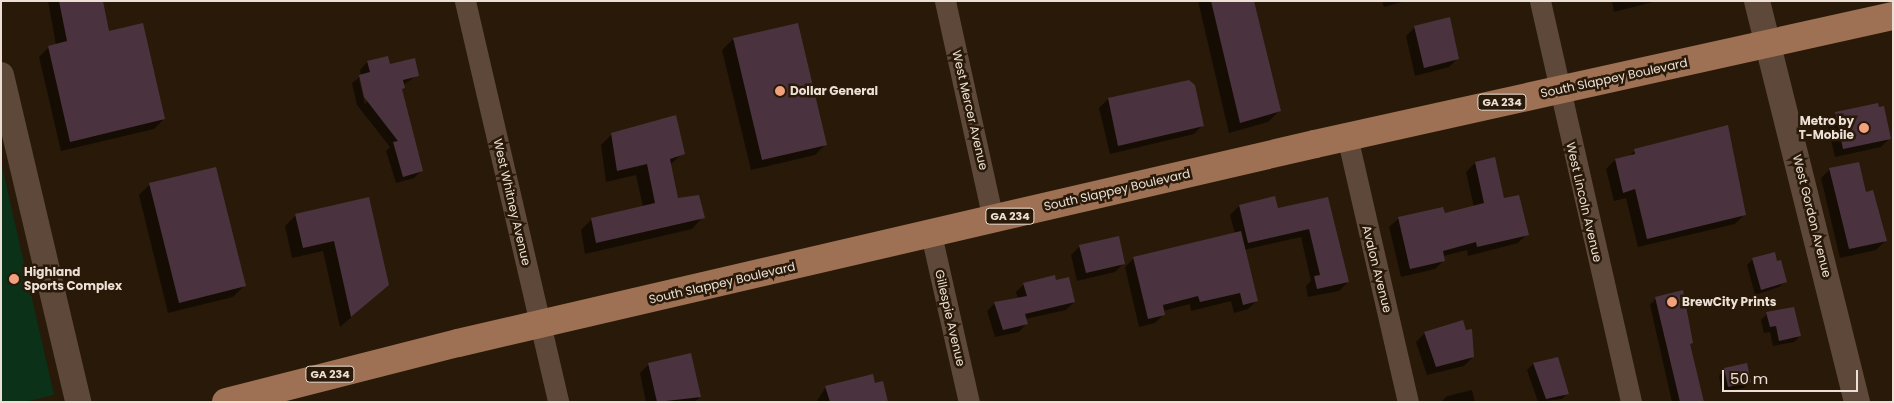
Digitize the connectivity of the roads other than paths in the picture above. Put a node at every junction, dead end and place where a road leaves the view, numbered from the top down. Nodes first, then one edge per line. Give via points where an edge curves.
1 (465, 1) edge
2 (945, 1) edge
3 (1540, 1) edge
4 (1757, 1) edge
5 (1893, 16) edge
6 (1768, 44) junction
7 (1, 75) edge
8 (1560, 90) junction
9 (1347, 136) junction
10 (993, 220) junction
11 (931, 234) junction
12 (542, 325) junction
13 (78, 402) edge
14 (226, 402) edge
15 (558, 402) edge
16 (970, 402) edge
17 (1408, 402) edge
18 (1631, 402) edge
19 (1857, 402) edge

1 - 12 street, West Whitney Avenue
2 - 10 street, West Mercer Avenue
3 - 8 street, West Lincoln Avenue
4 - 6 street, West Gordon Avenue
5 - 6 main road, South Slappey Boulevard / GA 234
6 - 8 main road, South Slappey Boulevard / GA 234
6 - 19 street, West Gordon Avenue
7 - 13 street
8 - 9 main road, South Slappey Boulevard / GA 234
8 - 18 street, West Lincoln Avenue
9 - 10 main road, South Slappey Boulevard / GA 234
9 - 17 street, Avalon Avenue
10 - 11 main road, South Slappey Boulevard / GA 234
11 - 12 main road, South Slappey Boulevard / GA 234
11 - 16 street, Gillespie Avenue
12 - 14 main road, South Slappey Boulevard / GA 234 via 311,378
12 - 15 street, West Whitney Avenue via 543,347

